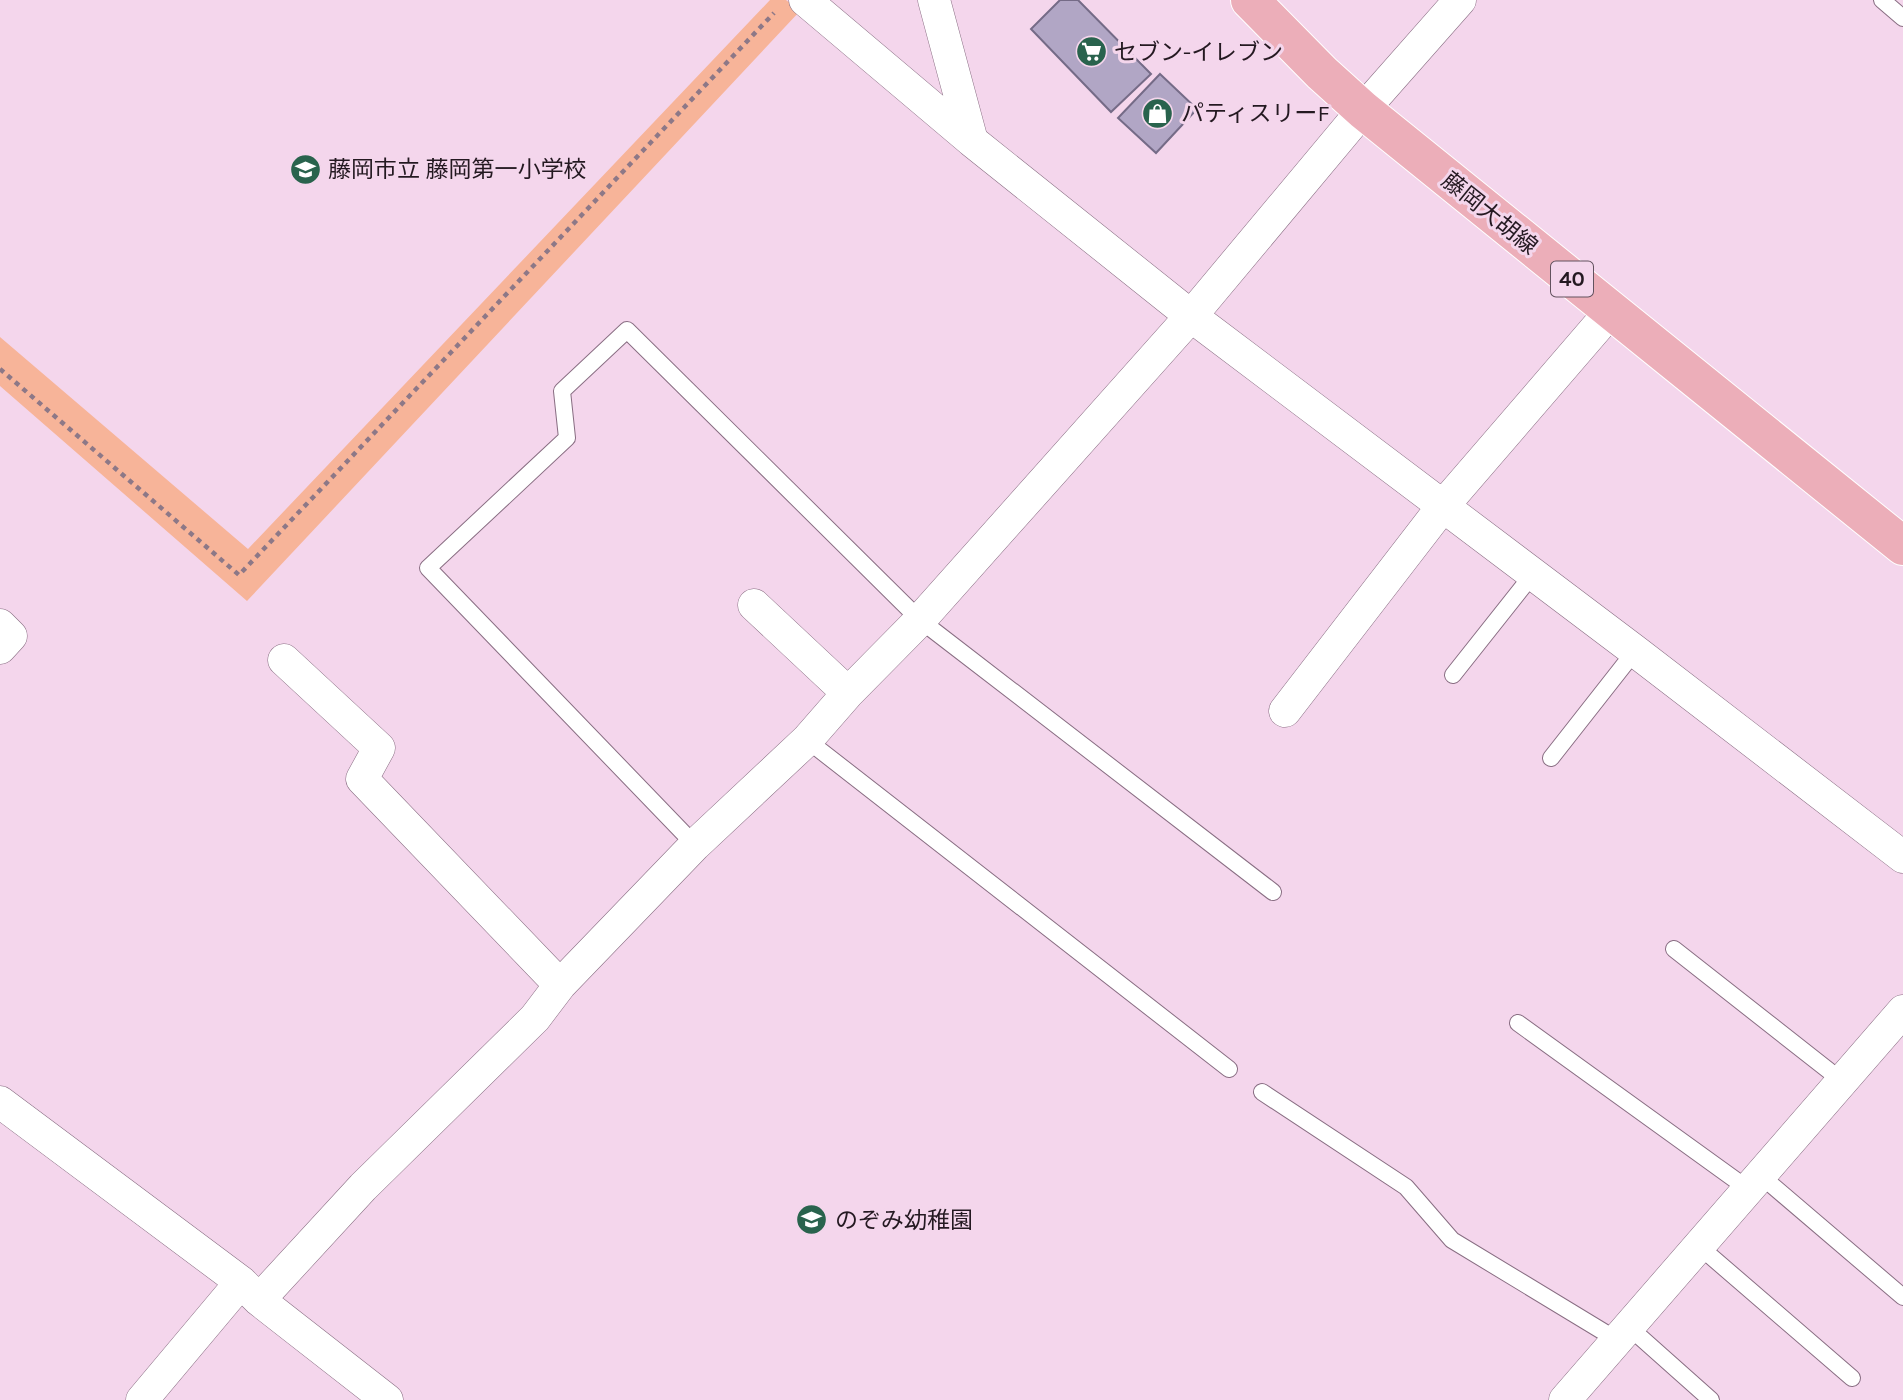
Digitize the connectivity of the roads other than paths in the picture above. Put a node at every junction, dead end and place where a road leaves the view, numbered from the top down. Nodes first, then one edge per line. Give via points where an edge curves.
1 (934, 0) edge
2 (1250, 0) edge
3 (1460, 0) edge
4 (1882, 0) edge
5 (791, 5) edge
6 (1903, 18) edge
7 (1363, 110) junction
8 (972, 141) junction
9 (1611, 311) junction
10 (1191, 316) junction
11 (1443, 506) junction
12 (1903, 547) edge
13 (1533, 574) junction
14 (754, 605) dead end
15 (920, 620) junction
16 (0, 625) edge
17 (0, 648) edge
18 (1635, 651) junction
19 (284, 660) dead end
20 (1453, 675) dead end
21 (848, 693) junction
22 (1285, 711) dead end
23 (807, 740) junction
24 (1551, 758) dead end
25 (695, 845) junction
26 (1903, 857) edge
27 (1273, 892) dead end
28 (1674, 949) dead end
29 (560, 985) junction
30 (1903, 1010) edge
31 (1518, 1023) dead end
32 (1229, 1069) dead end
33 (1842, 1081) junction
34 (1262, 1092) dead end
35 (0, 1102) edge
36 (1754, 1182) junction
37 (1699, 1246) junction
38 (250, 1291) junction
39 (1903, 1297) edge
40 (1623, 1333) junction
41 (1852, 1378) dead end
42 (142, 1400) edge
43 (387, 1400) edge
44 (1565, 1400) edge
45 (1711, 1400) edge

1 - 8 street
2 - 7 main road, 藤岡大胡線 / 40
3 - 7 street
4 - 6 lane
5 - 8 street
7 - 9 main road, 藤岡大胡線 / 40
7 - 10 street
8 - 10 street
9 - 11 street
9 - 12 main road, 藤岡大胡線 / 40
10 - 11 street
10 - 15 street
11 - 13 street
11 - 22 street
13 - 18 street
13 - 20 lane
14 - 21 street
15 - 21 street
15 - 25 lane via 627,330 562,391 567,438 428,568
15 - 27 lane
16 - 17 street via 11,636
18 - 24 lane
18 - 26 street
19 - 29 street via 379,748 362,779
21 - 23 street
23 - 25 street
23 - 32 lane
25 - 29 street
28 - 33 lane
29 - 38 street via 535,1018
30 - 33 street
31 - 36 lane
33 - 36 street
34 - 40 lane via 1406,1187 1452,1240
35 - 38 street
36 - 37 street
36 - 39 lane
37 - 40 street
37 - 41 lane
38 - 42 street
38 - 43 street
40 - 44 street
40 - 45 lane

